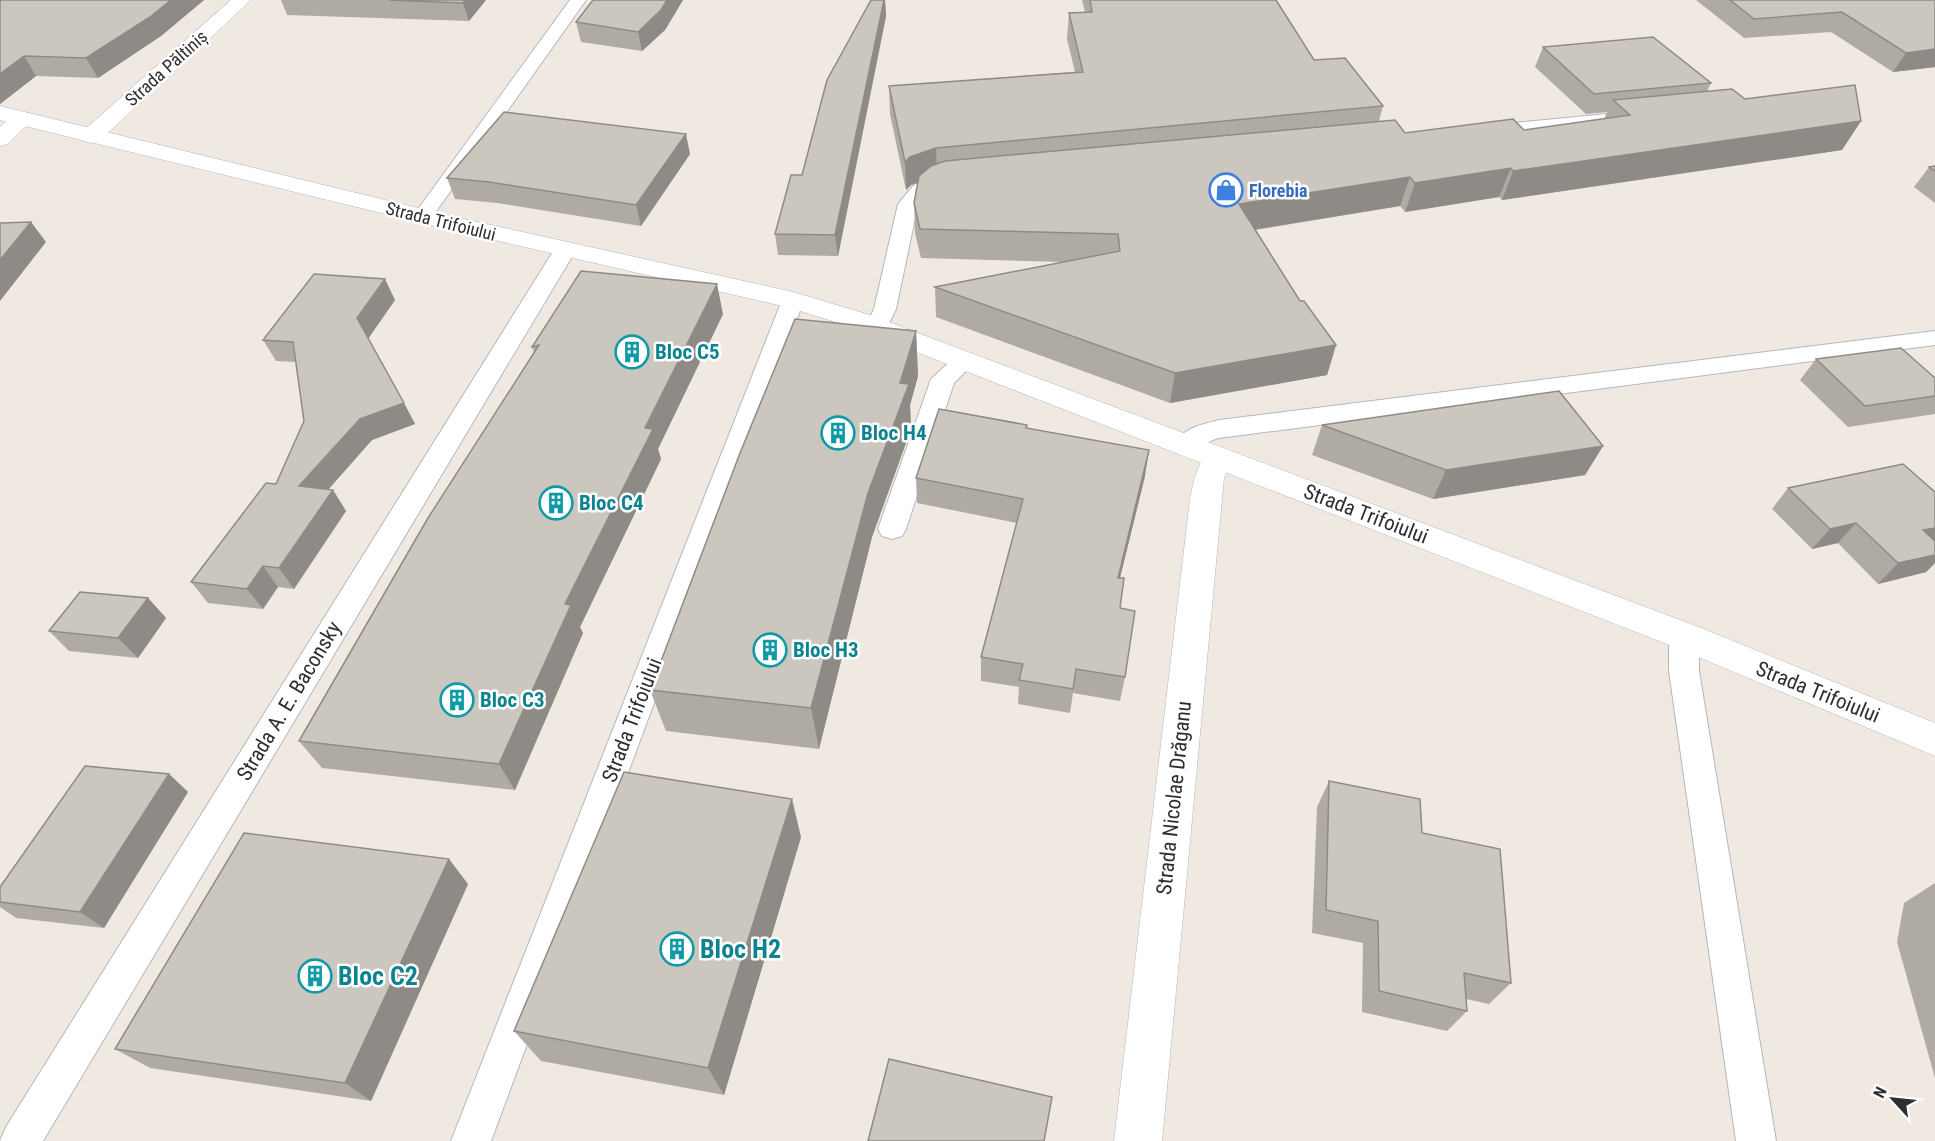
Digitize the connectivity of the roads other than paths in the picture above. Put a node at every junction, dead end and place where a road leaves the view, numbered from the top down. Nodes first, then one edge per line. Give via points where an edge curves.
1 (242, 0) edge
2 (578, 0) edge
3 (0, 113) edge
4 (1629, 118) edge
5 (22, 119) junction
6 (1463, 134) edge
7 (91, 136) junction
8 (0, 139) edge
9 (968, 180) edge
10 (423, 216) junction
11 (562, 256) junction
12 (793, 300) junction
13 (877, 327) junction
14 (1935, 338) edge
15 (965, 360) junction
16 (1202, 451) junction
17 (892, 529) dead end
18 (1684, 636) junction
19 (1935, 740) edge
20 (20, 1141) edge
21 (471, 1141) edge
22 (1138, 1141) edge
23 (1756, 1141) edge

1 - 7 street, Strada Păltiniș
2 - 10 lane
3 - 5 street, Strada Trifoiului
4 - 6 lane
5 - 7 street, Strada Trifoiului
5 - 8 street
7 - 10 street, Strada Trifoiului
9 - 13 lane via 929,186 918,191 908,204 885,309
10 - 11 street, Strada Trifoiului
11 - 12 street, Strada Trifoiului
11 - 20 lane, Strada A. E. Baconsky
12 - 13 street, Strada Trifoiului
12 - 21 lane, Strada Trifoiului
13 - 15 street, Strada Trifoiului
14 - 16 lane via 1219,429 1190,439
15 - 16 street, Strada Trifoiului
15 - 17 lane via 943,379
16 - 18 street, Strada Trifoiului
16 - 22 street, Strada Nicolae Drăganu via 1209,478
18 - 19 street, Strada Trifoiului
18 - 23 lane via 1684,671

